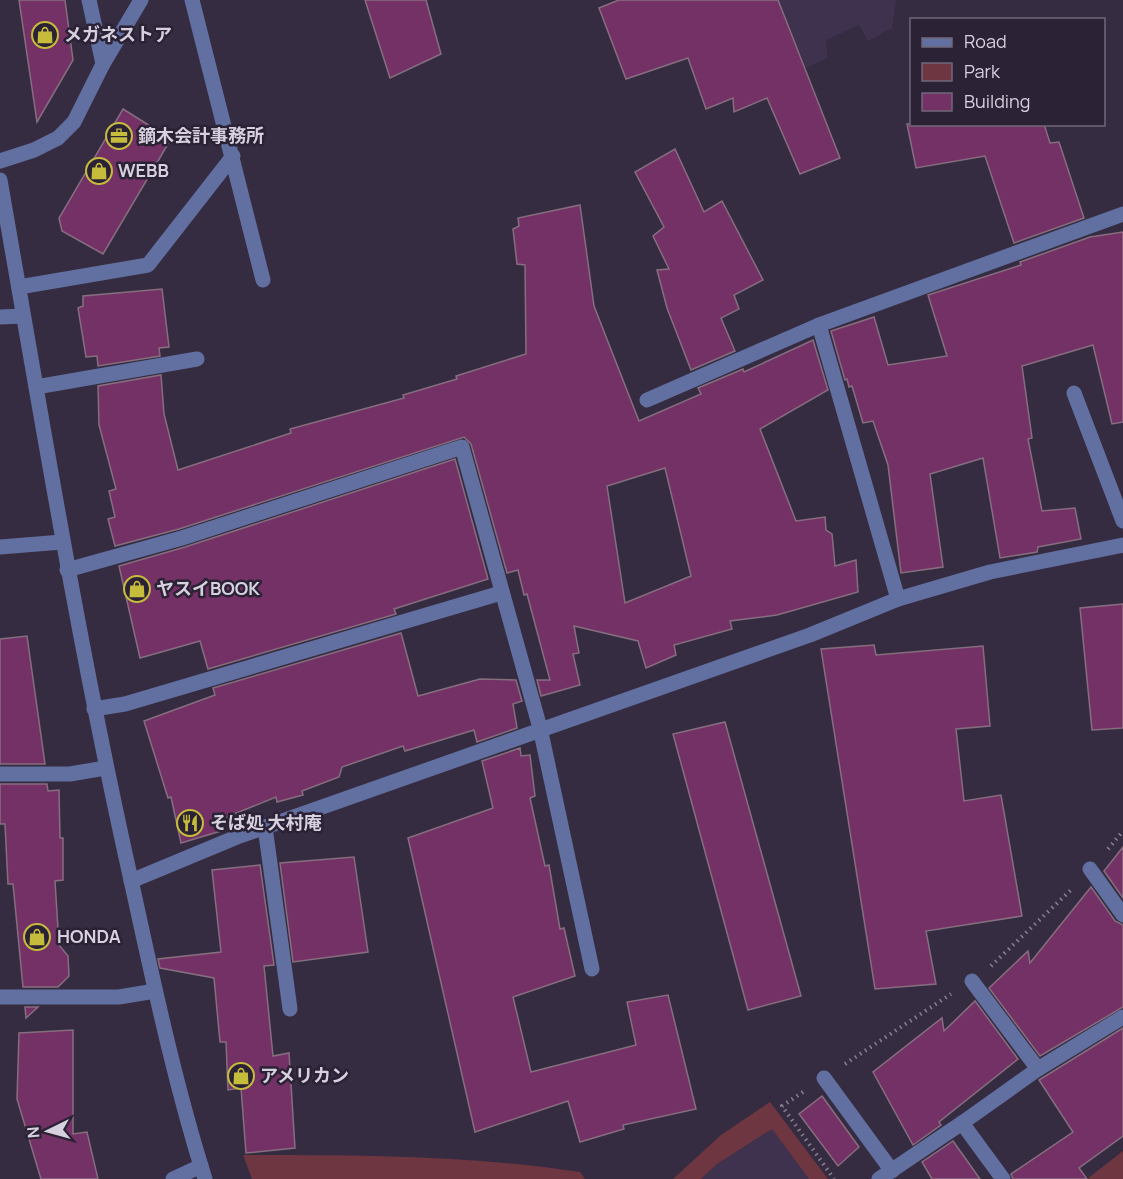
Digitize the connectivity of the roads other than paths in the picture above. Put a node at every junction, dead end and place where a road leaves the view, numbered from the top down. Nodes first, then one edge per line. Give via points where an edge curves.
1 (89, 0) edge
2 (141, 0) edge
3 (192, 0) edge
4 (103, 64) junction
5 (233, 156) junction
6 (0, 161) edge
7 (0, 180) edge
8 (1123, 214) edge
9 (263, 280) dead end
10 (19, 287) junction
11 (23, 316) junction
12 (0, 317) edge
13 (819, 325) junction
14 (197, 358) dead end
15 (36, 387) junction
16 (1074, 393) dead end
17 (647, 399) dead end
18 (1123, 521) edge
19 (62, 542) junction
20 (1123, 545) edge
21 (0, 547) edge
22 (67, 570) junction
23 (501, 593) junction
24 (898, 599) junction
25 (94, 709) junction
26 (540, 728) junction
27 (105, 768) junction
28 (0, 774) edge
29 (265, 827) junction
30 (1090, 869) road end
31 (131, 881) junction
32 (1123, 915) edge
33 (592, 969) dead end
34 (972, 981) road end
35 (155, 991) junction
36 (0, 998) edge
37 (291, 1009) dead end
38 (1123, 1017) edge
39 (1038, 1069) junction
40 (824, 1078) road end
41 (962, 1124) junction
42 (892, 1171) junction
43 (203, 1172) edge
44 (173, 1179) edge
45 (879, 1179) edge
46 (1003, 1179) edge

1 - 4 street
2 - 4 street
3 - 5 street
4 - 6 street via 74,122 58,138
5 - 9 street
5 - 10 street via 148,265
7 - 10 street
8 - 13 street
10 - 11 street
11 - 12 street
11 - 15 street
13 - 17 street
13 - 24 street
14 - 15 street
15 - 19 street
16 - 18 street
19 - 21 street
19 - 22 street
20 - 24 street via 990,572
22 - 23 street via 182,538 462,447
22 - 25 street
23 - 25 street via 125,704
23 - 26 street
24 - 26 street via 810,635
25 - 27 street
26 - 29 street
26 - 33 street
27 - 28 street via 70,774
27 - 31 street
29 - 31 street
29 - 37 street
30 - 32 street
31 - 35 street
34 - 39 street
35 - 36 street via 119,998
35 - 43 street
38 - 39 street
39 - 41 street
40 - 42 street
41 - 42 street
41 - 46 street
42 - 45 street
43 - 44 street

